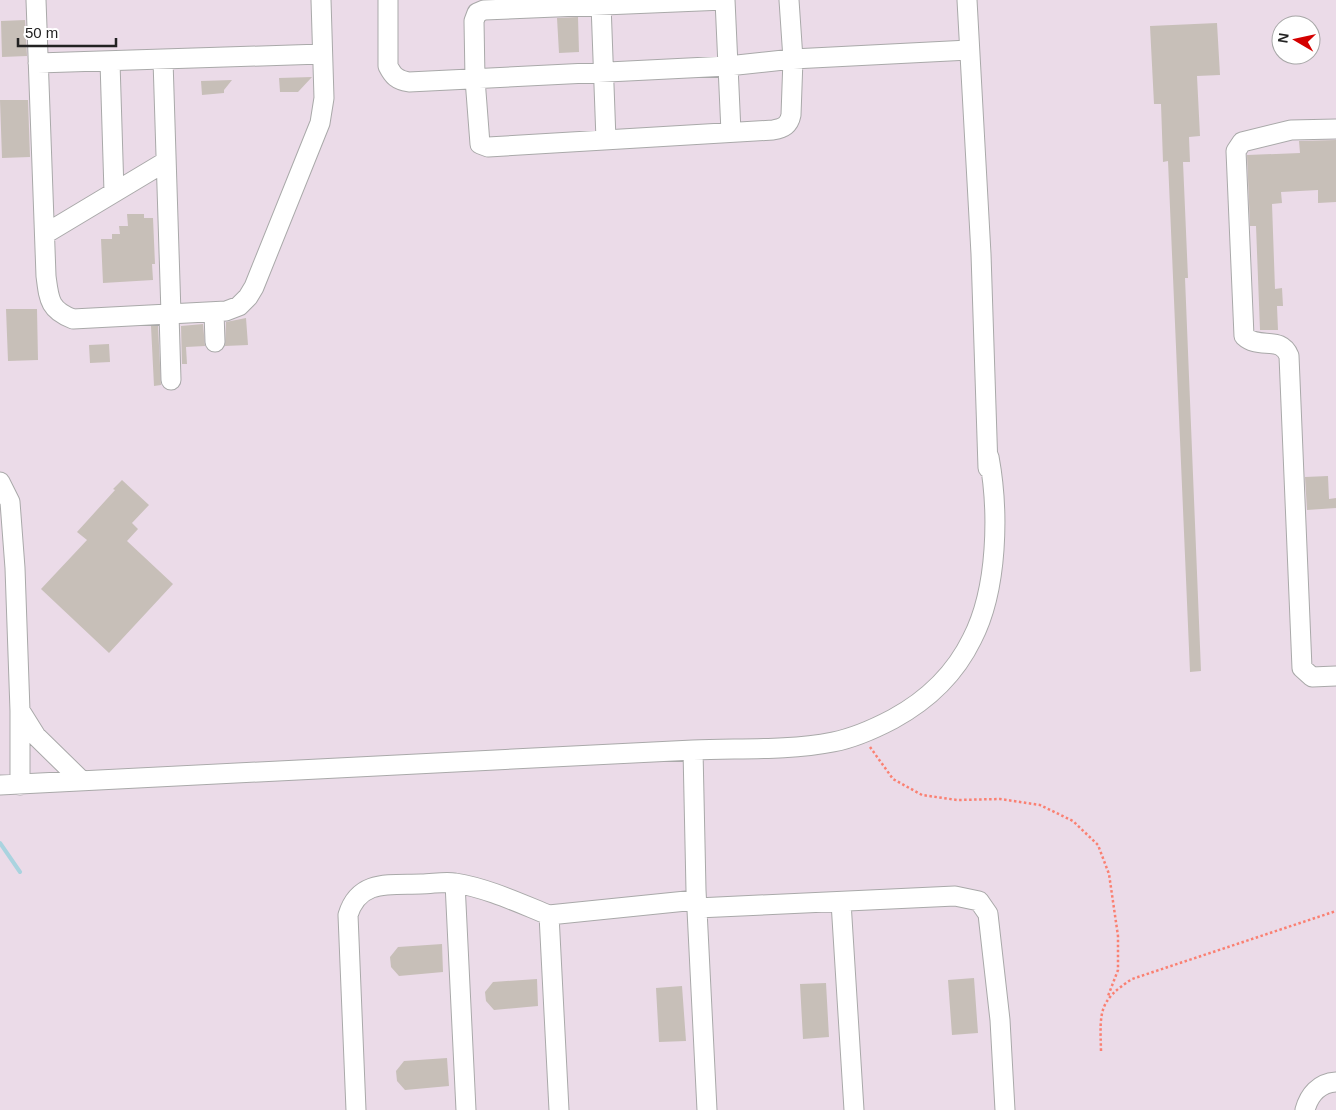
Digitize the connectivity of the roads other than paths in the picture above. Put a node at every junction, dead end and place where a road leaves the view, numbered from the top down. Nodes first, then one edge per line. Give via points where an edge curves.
1 (36, 0) edge
2 (321, 0) edge
3 (388, 0) edge
4 (725, 0) edge
5 (789, 0) edge
6 (967, 0) edge
7 (601, 4) junction
8 (969, 50) junction
9 (322, 54) junction
10 (793, 59) junction
11 (163, 60) junction
12 (110, 62) junction
13 (38, 63) junction
14 (728, 66) junction
15 (604, 72) junction
16 (475, 80) junction
17 (1336, 129) edge
18 (731, 132) junction
19 (606, 140) junction
20 (165, 162) junction
21 (114, 192) junction
22 (45, 234) junction
23 (214, 312) junction
24 (170, 314) junction
25 (215, 342) dead end
26 (171, 380) dead end
27 (989, 456) junction
28 (0, 482) edge
29 (1336, 676) edge
30 (20, 711) junction
31 (738, 748) junction
32 (693, 750) junction
33 (82, 781) junction
34 (20, 785) junction
35 (0, 786) edge
36 (454, 883) junction
37 (841, 902) junction
38 (696, 904) junction
39 (549, 915) junction
40 (1336, 1082) edge
41 (356, 1110) edge
42 (466, 1110) edge
43 (558, 1110) edge
44 (707, 1110) edge
45 (854, 1110) edge
46 (1005, 1110) edge
47 (1305, 1110) edge

1 - 13 street
2 - 9 street
3 - 16 street via 387,56 393,76 408,82
4 - 7 street
4 - 14 street
5 - 10 street
6 - 8 street
7 - 15 street
7 - 16 street via 477,13 474,21
8 - 10 street
8 - 27 street
9 - 11 street
9 - 23 street via 320,123 261,273 239,306
10 - 14 street
10 - 18 street via 789,122 780,129
11 - 12 street
11 - 20 street
12 - 13 street
12 - 21 street
13 - 22 street
14 - 15 street
14 - 18 street
15 - 16 street
15 - 19 street
16 - 19 street via 478,140 483,146
17 - 29 street via 1291,130 1242,142 1236,151 1244,336 1256,344 1278,343 1286,349 1288,356 1302,668 1312,677
18 - 19 street
20 - 21 street
20 - 24 street
21 - 22 street
22 - 24 street via 49,296 52,306 61,315 85,319
23 - 24 street
23 - 25 street
24 - 26 street
27 - 31 street via 974,604 958,638 939,666 915,690 870,718 845,727
27 - 31 street via 994,498 992,558 984,607 972,640 954,667 930,694 900,715 861,733 809,746
28 - 30 street via 10,502
30 - 33 street via 36,736
30 - 34 street
31 - 32 street
32 - 33 street
32 - 38 street
33 - 34 street
34 - 35 street
36 - 39 street
36 - 41 street via 382,885 366,889 352,904 348,915
36 - 42 street
37 - 38 street
37 - 45 street
37 - 46 street via 955,896 979,901 984,906 988,914 1000,1020
38 - 39 street
38 - 44 street
39 - 43 street
40 - 47 street via 1322,1085 1308,1101

